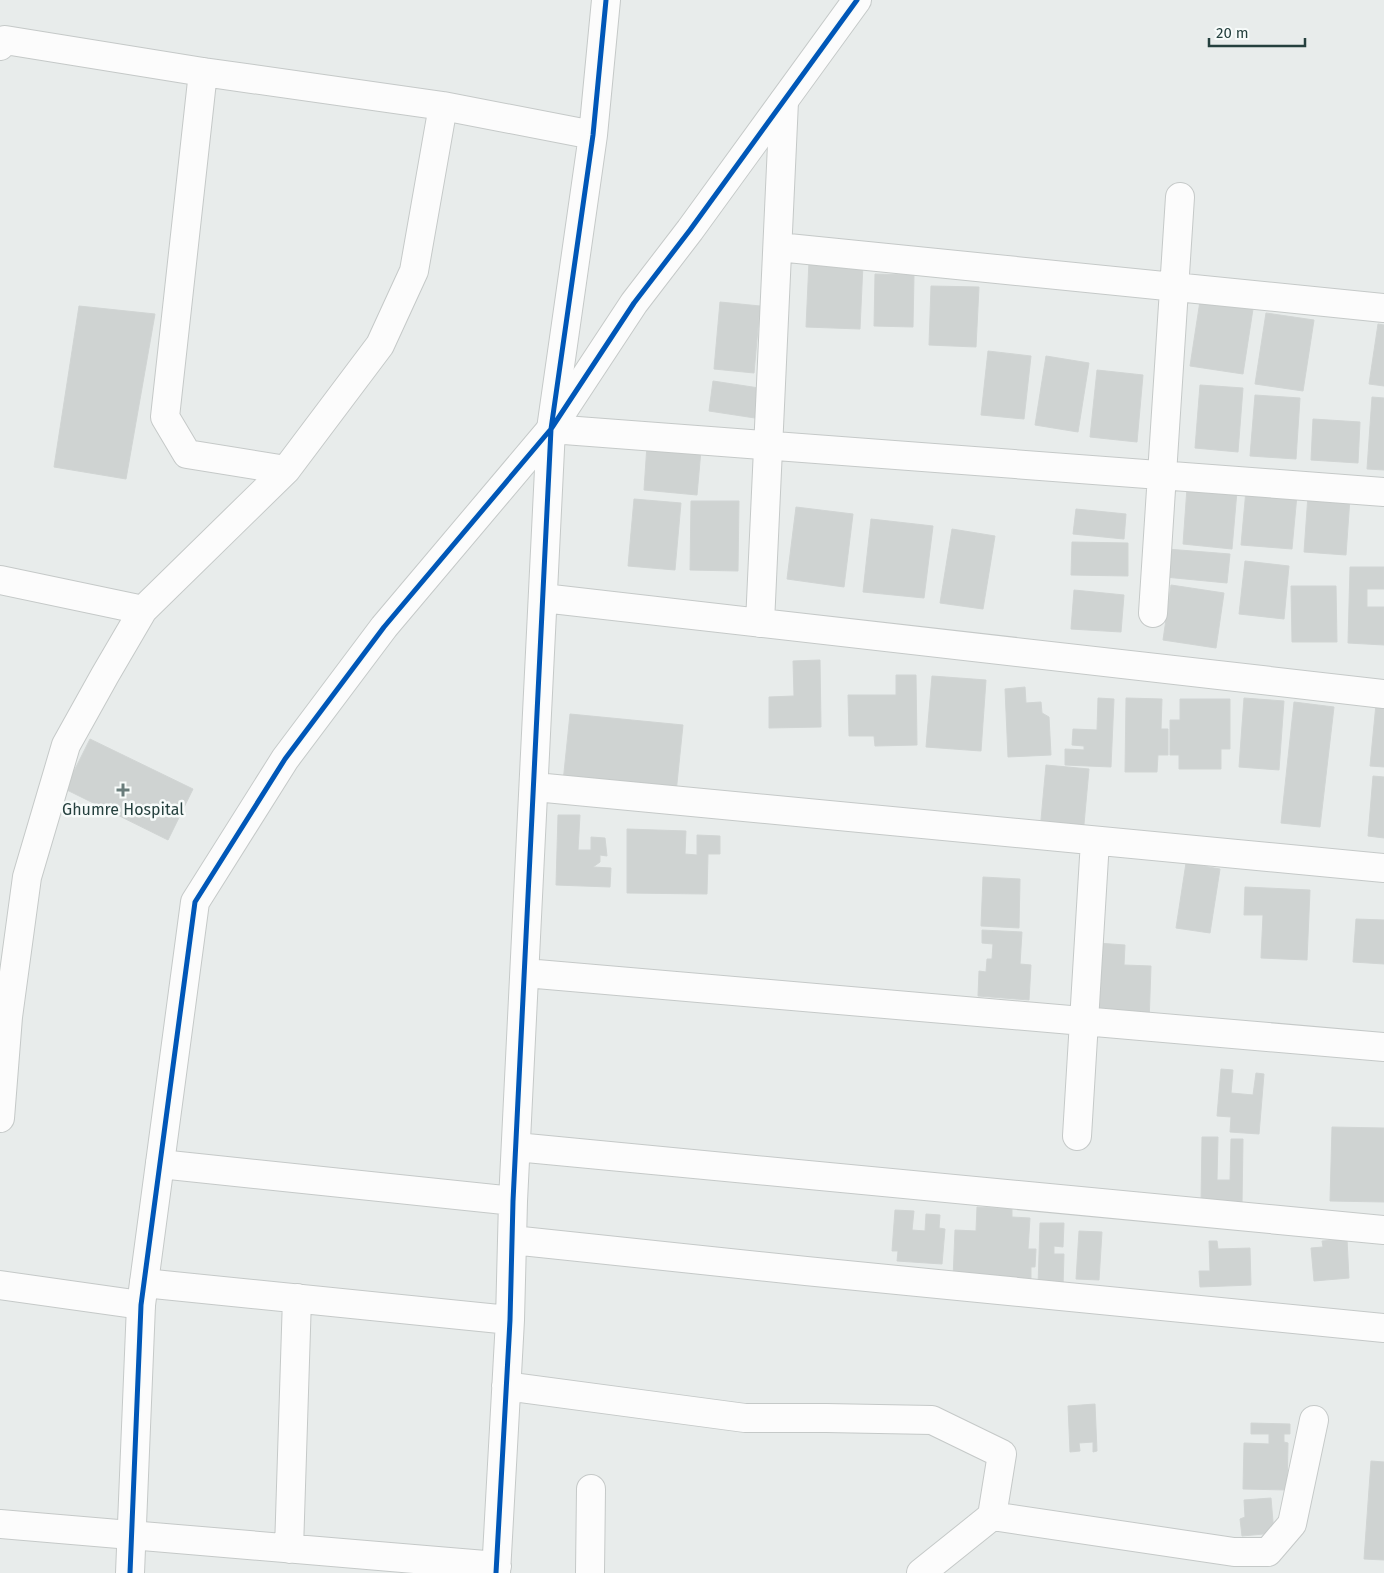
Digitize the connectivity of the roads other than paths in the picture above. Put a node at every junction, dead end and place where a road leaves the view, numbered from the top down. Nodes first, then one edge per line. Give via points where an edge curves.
1 (606, 0) edge
2 (857, 0) edge
3 (0, 46) edge
4 (203, 72) junction
5 (784, 101) junction
6 (443, 106) junction
7 (593, 135) junction
8 (1180, 197) dead end
9 (778, 247) junction
10 (1174, 287) junction
11 (1384, 308) edge
12 (551, 429) junction
13 (768, 446) junction
14 (286, 470) junction
15 (1162, 476) junction
16 (1384, 492) edge
17 (0, 580) edge
18 (543, 598) junction
19 (144, 610) junction
20 (1153, 613) dead end
21 (760, 623) junction
22 (1384, 694) edge
23 (535, 787) junction
24 (1095, 841) junction
25 (1384, 868) edge
26 (525, 972) junction
27 (1084, 1021) junction
28 (3, 1045) edge
29 (1384, 1046) edge
30 (0, 1118) edge
31 (1077, 1136) dead end
32 (516, 1147) junction
33 (160, 1164) junction
34 (514, 1201) junction
35 (1384, 1230) edge
36 (512, 1240) junction
37 (0, 1285) edge
38 (143, 1294) junction
39 (297, 1298) junction
40 (510, 1320) junction
41 (1384, 1328) edge
42 (506, 1386) junction
43 (1314, 1420) dead end
44 (591, 1489) dead end
45 (992, 1516) junction
46 (0, 1524) edge
47 (132, 1535) junction
48 (289, 1549) junction
49 (496, 1570) edge
50 (130, 1573) edge
51 (590, 1573) edge
52 (921, 1573) edge

1 - 7 street
2 - 5 street
3 - 4 street via 5,40
4 - 6 street
4 - 14 street via 165,417 187,454
5 - 9 street
5 - 12 street via 634,303
6 - 7 street
6 - 14 street via 414,271 380,345
7 - 12 street
8 - 10 street
9 - 10 street
9 - 13 street
10 - 11 street
10 - 15 street
12 - 13 street
12 - 18 street
12 - 33 street via 384,626 285,759 195,902
13 - 15 street
13 - 21 street
14 - 19 street
15 - 16 street
15 - 20 street
17 - 19 street
18 - 21 street
18 - 23 street
19 - 28 street via 66,745 27,877
21 - 22 street
23 - 24 street
23 - 26 street
24 - 25 street
24 - 27 street
26 - 27 street
26 - 32 street
27 - 29 street
27 - 31 street
28 - 30 street
32 - 34 street
32 - 35 street
33 - 34 street
33 - 38 street
34 - 36 street
36 - 40 street
36 - 41 street
37 - 38 street
38 - 39 street
38 - 47 street
39 - 40 street
39 - 48 street
40 - 42 street
42 - 45 street via 745,1418 932,1420 1002,1454
42 - 49 street
43 - 45 street via 1292,1524 1268,1552 1234,1552
44 - 51 street
45 - 52 street
46 - 47 street
47 - 48 street
47 - 50 street
48 - 49 street

